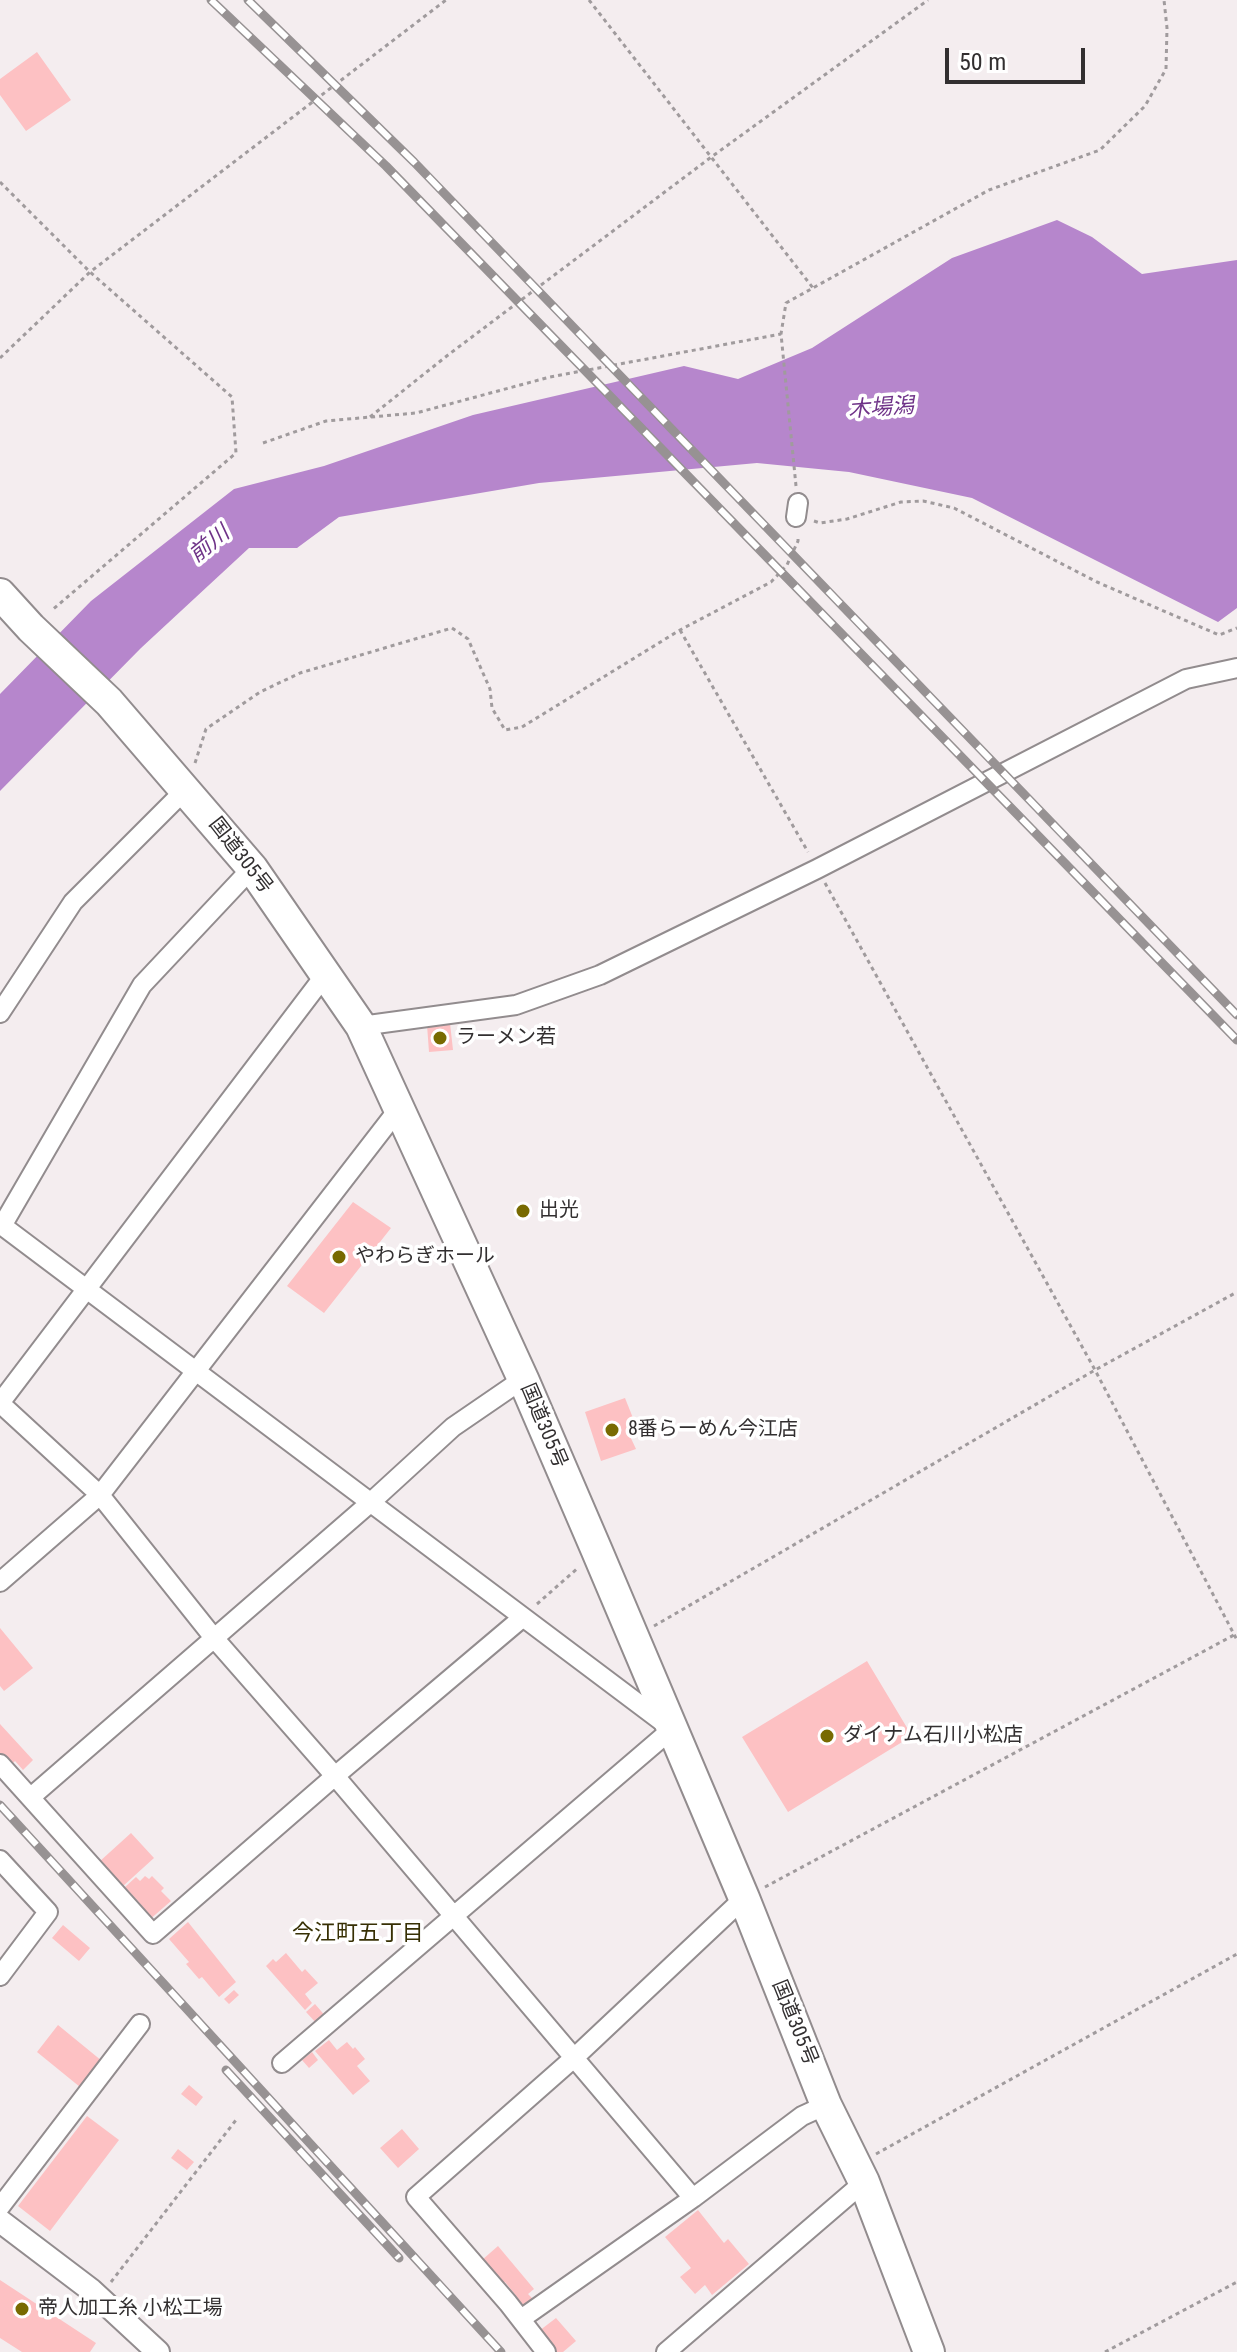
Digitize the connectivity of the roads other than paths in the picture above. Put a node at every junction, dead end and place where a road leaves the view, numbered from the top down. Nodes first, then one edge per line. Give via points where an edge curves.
1 (12, 615) edge
2 (1237, 668) edge
3 (186, 789) junction
4 (252, 868) junction
5 (325, 975) junction
6 (0, 1013) edge
7 (361, 1026) junction
8 (400, 1107) junction
9 (1, 1225) edge
10 (86, 1289) junction
11 (196, 1372) junction
12 (523, 1379) junction
13 (0, 1404) edge
14 (100, 1495) junction
15 (370, 1503) junction
16 (0, 1582) edge
17 (522, 1618) junction
18 (214, 1638) junction
19 (672, 1729) junction
20 (0, 1764) edge
21 (335, 1776) junction
22 (31, 1797) junction
23 (0, 1860) edge
24 (744, 1898) junction
25 (454, 1917) junction
26 (0, 1976) edge
27 (140, 2024) dead end
28 (575, 2057) junction
29 (282, 2063) dead end
30 (826, 2105) junction
31 (859, 2173) junction
32 (693, 2198) junction
33 (0, 2207) edge
34 (0, 2221) edge
35 (521, 2319) junction
36 (158, 2352) edge
37 (546, 2352) edge
38 (666, 2352) edge
39 (929, 2352) edge

1 - 3 highway, 国道305号 via 109,702
2 - 7 street via 1186,679 600,975 516,1005
3 - 4 highway, 国道305号
3 - 6 street via 73,902
4 - 5 highway, 国道305号
4 - 9 street via 142,985
5 - 7 highway, 国道305号
5 - 10 street
7 - 8 highway, 国道305号
8 - 11 street
8 - 12 highway, 国道305号
9 - 10 street
10 - 11 street
10 - 13 street
11 - 14 street
11 - 15 street
12 - 15 street via 453,1427
12 - 19 highway, 国道305号
13 - 14 street
14 - 16 street
14 - 18 street
15 - 17 street
15 - 18 street
17 - 19 street
17 - 21 street
18 - 21 street
18 - 22 street
19 - 24 highway, 国道305号
19 - 25 street
20 - 22 street
21 - 22 street via 153,1934
21 - 25 street
23 - 26 street via 48,1912
24 - 28 street
24 - 30 highway, 国道305号
25 - 28 street
25 - 29 street
27 - 33 street
28 - 32 street
28 - 35 street via 416,2197
30 - 31 highway, 国道305号
30 - 32 street via 802,2116
31 - 38 street
31 - 39 highway, 国道305号
32 - 35 street
34 - 36 street via 99,2297
35 - 37 street

